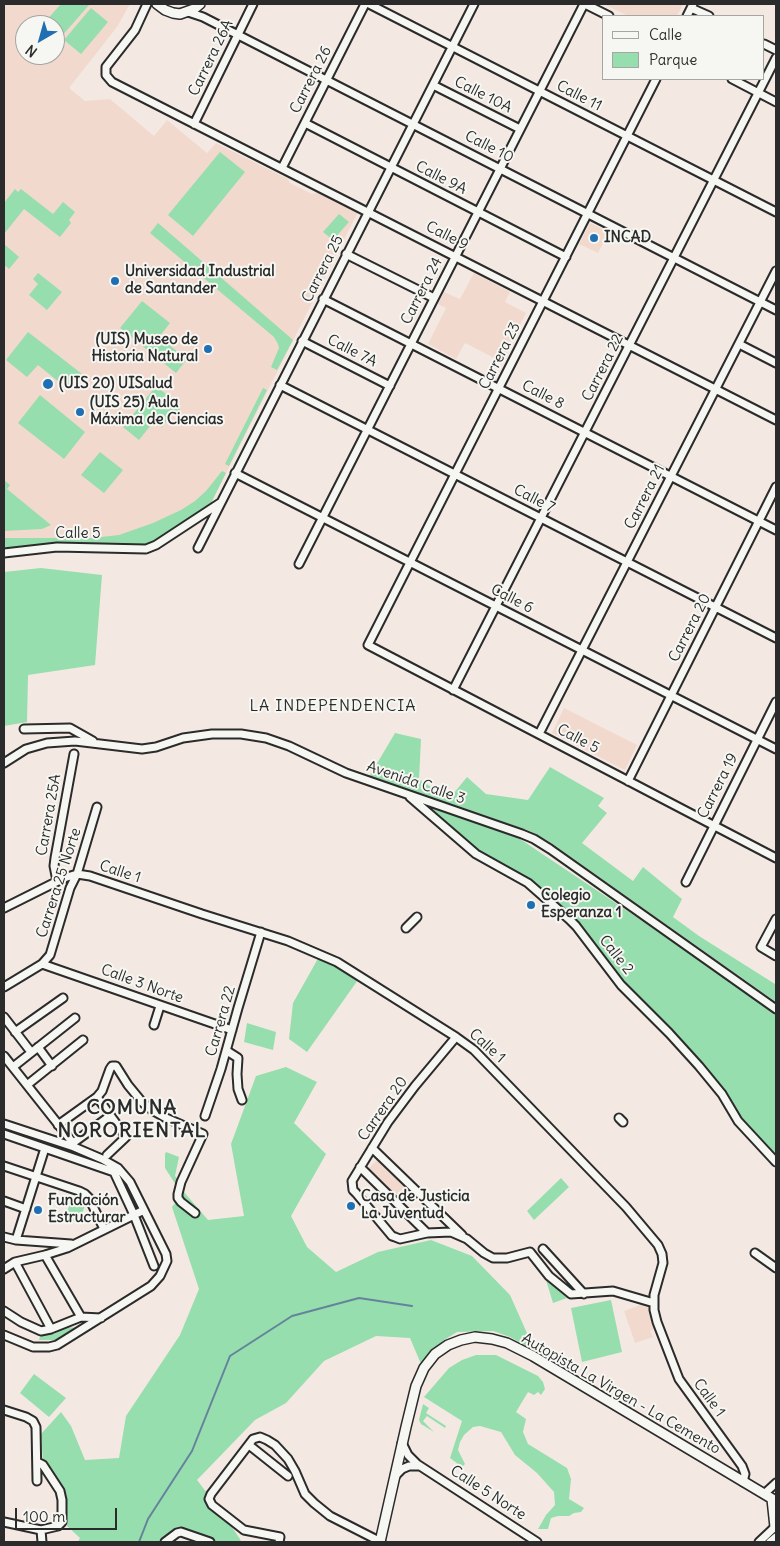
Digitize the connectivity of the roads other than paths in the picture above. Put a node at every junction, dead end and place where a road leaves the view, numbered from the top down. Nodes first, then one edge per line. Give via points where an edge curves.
1 (147, 4) edge
2 (157, 4) edge
3 (200, 4) edge
4 (253, 4) edge
5 (365, 4) edge
6 (369, 4) edge
7 (474, 4) edge
8 (584, 4) edge
9 (692, 6) edge
10 (188, 12) junction
11 (607, 15) edge
12 (706, 15) edge
13 (238, 35) junction
14 (453, 47) junction
15 (776, 58) edge
16 (326, 80) junction
17 (655, 80) edge
18 (734, 80) edge
19 (433, 85) junction
20 (539, 91) junction
21 (759, 93) junction
22 (776, 102) edge
23 (305, 123) junction
24 (194, 124) junction
25 (413, 124) junction
26 (520, 129) junction
27 (627, 136) junction
28 (390, 167) junction
29 (282, 168) junction
30 (500, 168) junction
31 (714, 180) junction
32 (368, 212) junction
33 (478, 212) junction
34 (776, 212) edge
35 (588, 213) junction
36 (346, 254) junction
37 (455, 256) junction
38 (566, 257) junction
39 (675, 258) junction
40 (776, 271) edge
41 (434, 298) junction
42 (323, 299) junction
43 (543, 301) junction
44 (761, 302) junction
45 (776, 310) edge
46 (302, 341) junction
47 (411, 344) junction
48 (739, 344) junction
49 (630, 345) junction
50 (776, 363) edge
51 (280, 385) junction
52 (390, 386) junction
53 (499, 388) junction
54 (716, 389) junction
55 (776, 420) edge
56 (367, 430) junction
57 (585, 432) junction
58 (235, 473) junction
59 (455, 474) junction
60 (671, 476) junction
61 (776, 487) edge
62 (220, 503) junction
63 (323, 517) junction
64 (541, 518) junction
65 (759, 521) junction
66 (776, 530) edge
67 (198, 548) dead end
68 (4, 553) edge
69 (410, 562) junction
70 (627, 562) junction
71 (299, 564) dead end
72 (496, 606) junction
73 (716, 607) junction
74 (776, 638) edge
75 (368, 645) joint
76 (582, 650) junction
77 (453, 690) junction
78 (672, 695) junction
79 (776, 702) edge
80 (24, 729) dead end
81 (539, 734) junction
82 (758, 739) junction
83 (98, 744) junction
84 (776, 749) edge
85 (74, 754) dead end
86 (4, 763) edge
87 (628, 781) junction
88 (408, 794) junction
89 (97, 807) dead end
90 (713, 825) junction
91 (776, 858) edge
92 (77, 874) junction
93 (56, 881) junction
94 (686, 882) dead end
95 (4, 908) edge
96 (417, 918) dead end
97 (776, 919) edge
98 (406, 928) dead end
99 (261, 932) junction
100 (776, 956) edge
101 (42, 964) junction
102 (4, 987) edge
103 (63, 998) dead end
104 (160, 1006) junction
105 (776, 1009) edge
106 (4, 1017) edge
107 (75, 1018) dead end
108 (154, 1025) dead end
109 (232, 1030) junction
110 (15, 1032) junction
111 (456, 1036) junction
112 (83, 1040) dead end
113 (38, 1047) junction
114 (227, 1051) junction
115 (31, 1052) junction
116 (4, 1056) edge
117 (52, 1066) junction
118 (13, 1068) junction
119 (27, 1085) junction
120 (97, 1097) junction
121 (242, 1100) dead end
122 (110, 1116) junction
123 (205, 1116) dead end
124 (4, 1124) edge
125 (58, 1125) junction
126 (4, 1134) edge
127 (73, 1145) junction
128 (45, 1148) junction
129 (372, 1148) junction
130 (107, 1155) dead end
131 (776, 1162) edge
132 (4, 1166) edge
133 (360, 1167) junction
134 (36, 1176) junction
135 (4, 1201) edge
136 (26, 1209) junction
137 (144, 1210) junction
138 (195, 1214) dead end
139 (134, 1215) junction
140 (104, 1229) junction
141 (427, 1233) junction
142 (4, 1237) edge
143 (466, 1239) junction
144 (16, 1240) junction
145 (74, 1244) junction
146 (543, 1249) dead end
147 (755, 1253) dead end
148 (45, 1255) junction
149 (15, 1262) junction
150 (154, 1266) dead end
151 (776, 1268) edge
152 (4, 1269) edge
153 (584, 1294) junction
154 (654, 1303) junction
155 (4, 1311) edge
156 (80, 1317) junction
157 (101, 1318) junction
158 (51, 1330) junction
159 (4, 1335) edge
160 (4, 1410) edge
161 (251, 1442) junction
162 (402, 1443) junction
163 (37, 1462) junction
164 (423, 1466) junction
165 (288, 1476) dead end
166 (393, 1480) junction
167 (37, 1481) dead end
168 (743, 1482) junction
169 (776, 1482) edge
170 (771, 1498) edge
171 (4, 1522) edge
172 (41, 1530) junction
173 (776, 1530) edge
174 (279, 1540) edge
175 (42, 1542) edge
176 (165, 1542) edge
177 (210, 1542) edge
178 (380, 1542) edge
179 (537, 1542) edge
180 (758, 1542) edge
181 (770, 1542) edge

1 - 24 street, Calle 9 via 135,30 106,67 106,75 116,85
2 - 10 main road via 173,13
3 - 10 main road
4 - 13 street, Carrera 26A
5 - 16 street, Carrera 26
6 - 14 street, Calle 11
7 - 14 street, Carrera 25
8 - 11 street
8 - 20 street, Carrera 24
9 - 12 street
10 - 13 street, Calle 10
13 - 16 street, Calle 10
13 - 24 street, Carrera 26A
14 - 19 street, Carrera 25
14 - 20 street, Calle 11
15 - 21 street, Carrera 22
16 - 23 street, Carrera 26
16 - 25 street, Calle 10
17 - 27 street, Carrera 23
18 - 21 street
19 - 25 street, Carrera 25
19 - 26 street, Calle 10A
20 - 26 street, Carrera 24
20 - 27 street, Calle 11
21 - 22 street
21 - 31 street, Carrera 22
23 - 28 street, Calle 9A
23 - 29 street, Carrera 26
24 - 29 street, Calle 9
25 - 28 street, Carrera 25
25 - 30 street, Calle 10
26 - 30 street, Carrera 24
27 - 31 street, Calle 11
27 - 35 street, Carrera 23
28 - 32 street, Carrera 25
28 - 33 street, Calle 9A
29 - 32 street, Calle 9
30 - 33 street, Carrera 24
30 - 35 street, Calle 10
31 - 34 street, Calle 11
31 - 39 street, Carrera 22
32 - 36 street, Carrera 25
32 - 37 street, Calle 9
33 - 37 street, Carrera 24
33 - 38 street, Calle 9A
35 - 38 street, Carrera 23
35 - 39 street, Calle 10
36 - 41 street
36 - 42 street, Carrera 25
37 - 41 street, Carrera 24
37 - 43 street, Calle 9
38 - 43 street, Carrera 23
39 - 44 street, Calle 10
39 - 49 street, Carrera 22
40 - 44 street, Carrera 21
41 - 47 street, Carrera 24
42 - 46 street, Carrera 25
42 - 47 street, Calle 8
43 - 49 street, Calle 9
43 - 53 street, Carrera 23
44 - 45 street, Calle 10
44 - 48 street, Carrera 21
46 - 51 street, Carrera 25
46 - 52 street, Calle 7A
47 - 52 street, Carrera 24
47 - 53 street, Calle 8
48 - 50 street
48 - 54 street, Carrera 21
49 - 54 street, Calle 9
49 - 57 street, Carrera 22
51 - 56 street, Calle 7
51 - 58 street, Carrera 25
52 - 56 street, Carrera 24
53 - 57 street, Calle 8
53 - 59 street, Carrera 23
54 - 55 street, Calle 9
54 - 60 street, Carrera 21
56 - 59 street, Calle 7
56 - 63 street, Carrera 24
57 - 60 street, Calle 8
57 - 64 street, Carrera 22
58 - 62 street, Carrera 25
58 - 63 street, Calle 6
59 - 64 street, Calle 7
59 - 69 street, Carrera 23
60 - 65 street, Calle 8
60 - 70 street, Carrera 21
61 - 65 street, Carrera 20
62 - 67 street, Carrera 25
62 - 68 street, Calle 5 via 151,548 52,547
63 - 69 street, Calle 6
63 - 71 street, Carrera 24
64 - 70 street, Calle 7
64 - 72 street, Carrera 22
65 - 66 street, Calle 8
65 - 73 street, Carrera 20
69 - 72 street, Calle 6
69 - 75 street, Carrera 23
70 - 73 street, Calle 7
70 - 76 street, Carrera 21
72 - 76 street, Calle 6
72 - 77 street, Carrera 22
73 - 74 street, Calle 7
73 - 78 street, Carrera 20
75 - 77 street, Calle 5
76 - 78 street, Calle 6
76 - 81 street, Carrera 21
77 - 81 street, Calle 5
78 - 82 street, Calle 6
78 - 87 street, Carrera 20
79 - 82 street, Carrera 19
80 - 83 street via 70,728
81 - 87 street, Calle 5
82 - 84 street, Calle 6
82 - 90 street, Carrera 19
83 - 86 street, Avenida Calle 3 via 66,741 38,745
83 - 88 street, Avenida Calle 3 via 142,749 198,735 257,736 289,746 346,773
85 - 93 street, Carrera 25A via 55,858
87 - 90 street, Calle 5
88 - 105 street, Avenida Calle 3 via 544,844
88 - 131 street, Calle 2 via 476,854 528,883 573,923 621,985 699,1066 722,1094 738,1121
89 - 92 street, Carrera 25 Norte
90 - 91 street, Calle 5
90 - 94 street, Carrera 19
92 - 93 street, Calle 1
92 - 99 street, Calle 1
92 - 101 street, Carrera 25 Norte via 50,955
93 - 95 street, Calle 1
96 - 98 street
97 - 100 street via 761,947
99 - 109 street, Carrera 22
99 - 111 street, Calle 1 via 337,962
101 - 102 street
101 - 104 street, Calle 3 Norte
103 - 110 street
104 - 108 street
104 - 109 street, Calle 3 Norte
106 - 110 street
107 - 113 street
109 - 114 street, Carrera 22
110 - 115 street
111 - 129 street, Carrera 20 via 400,1104
111 - 154 street, Calle 1 via 483,1057 658,1245 663,1263
112 - 117 street
113 - 115 street
113 - 117 street
114 - 121 street via 238,1058 238,1089
114 - 123 street, Carrera 22
115 - 118 street
116 - 118 street
117 - 119 street
118 - 119 street
119 - 125 street
120 - 122 street
120 - 125 street
120 - 138 street via 114,1065 134,1093 154,1112 203,1134 178,1194 181,1202
122 - 127 street
122 - 130 street via 126,1138
124 - 127 street
125 - 127 street
126 - 128 street
127 - 137 street via 118,1168 130,1182
128 - 134 street
128 - 139 street via 114,1172
129 - 133 street, Carrera 20
129 - 143 street
132 - 134 street
133 - 141 street
133 - 141 street, Carrera 20 via 351,1183 353,1190 395,1237 400,1239
134 - 136 street
134 - 140 street via 85,1194
135 - 136 street
136 - 144 street
137 - 139 street
137 - 157 street via 167,1262 151,1286
139 - 140 street
139 - 150 street
140 - 145 street
141 - 143 street via 451,1232
142 - 144 street
143 - 153 street via 494,1258 530,1252 549,1276 571,1294
144 - 145 street
145 - 148 street
146 - 153 street
147 - 151 street
148 - 149 street
148 - 156 street
149 - 152 street
149 - 158 street
153 - 154 street via 613,1292
154 - 168 street, Calle 1 via 657,1322 679,1379 742,1466
155 - 158 street via 41,1331
156 - 157 street
156 - 158 street
157 - 159 street via 64,1342 49,1347 33,1347
160 - 163 street via 34,1421
161 - 165 street
161 - 174 street via 209,1499 212,1505 244,1530
161 - 178 street via 260,1437 275,1445 296,1471 305,1494 330,1516
162 - 164 street, Calle 5 Norte via 412,1460
162 - 166 main road, Autopista La Virgen - La Cemento
162 - 168 main road, Autopista La Virgen - La Cemento via 416,1386 424,1368 448,1344 475,1337 507,1343 533,1356
163 - 167 street
163 - 172 street via 55,1481 62,1500 61,1525
164 - 166 street via 402,1469
164 - 179 street, Calle 5 Norte
166 - 178 main road, Autopista La Virgen - La Cemento
168 - 170 main road, Autopista La Virgen - La Cemento
169 - 170 street
170 - 173 main road
171 - 172 street
172 - 175 street
173 - 180 street
173 - 181 street
176 - 177 street via 182,1532

